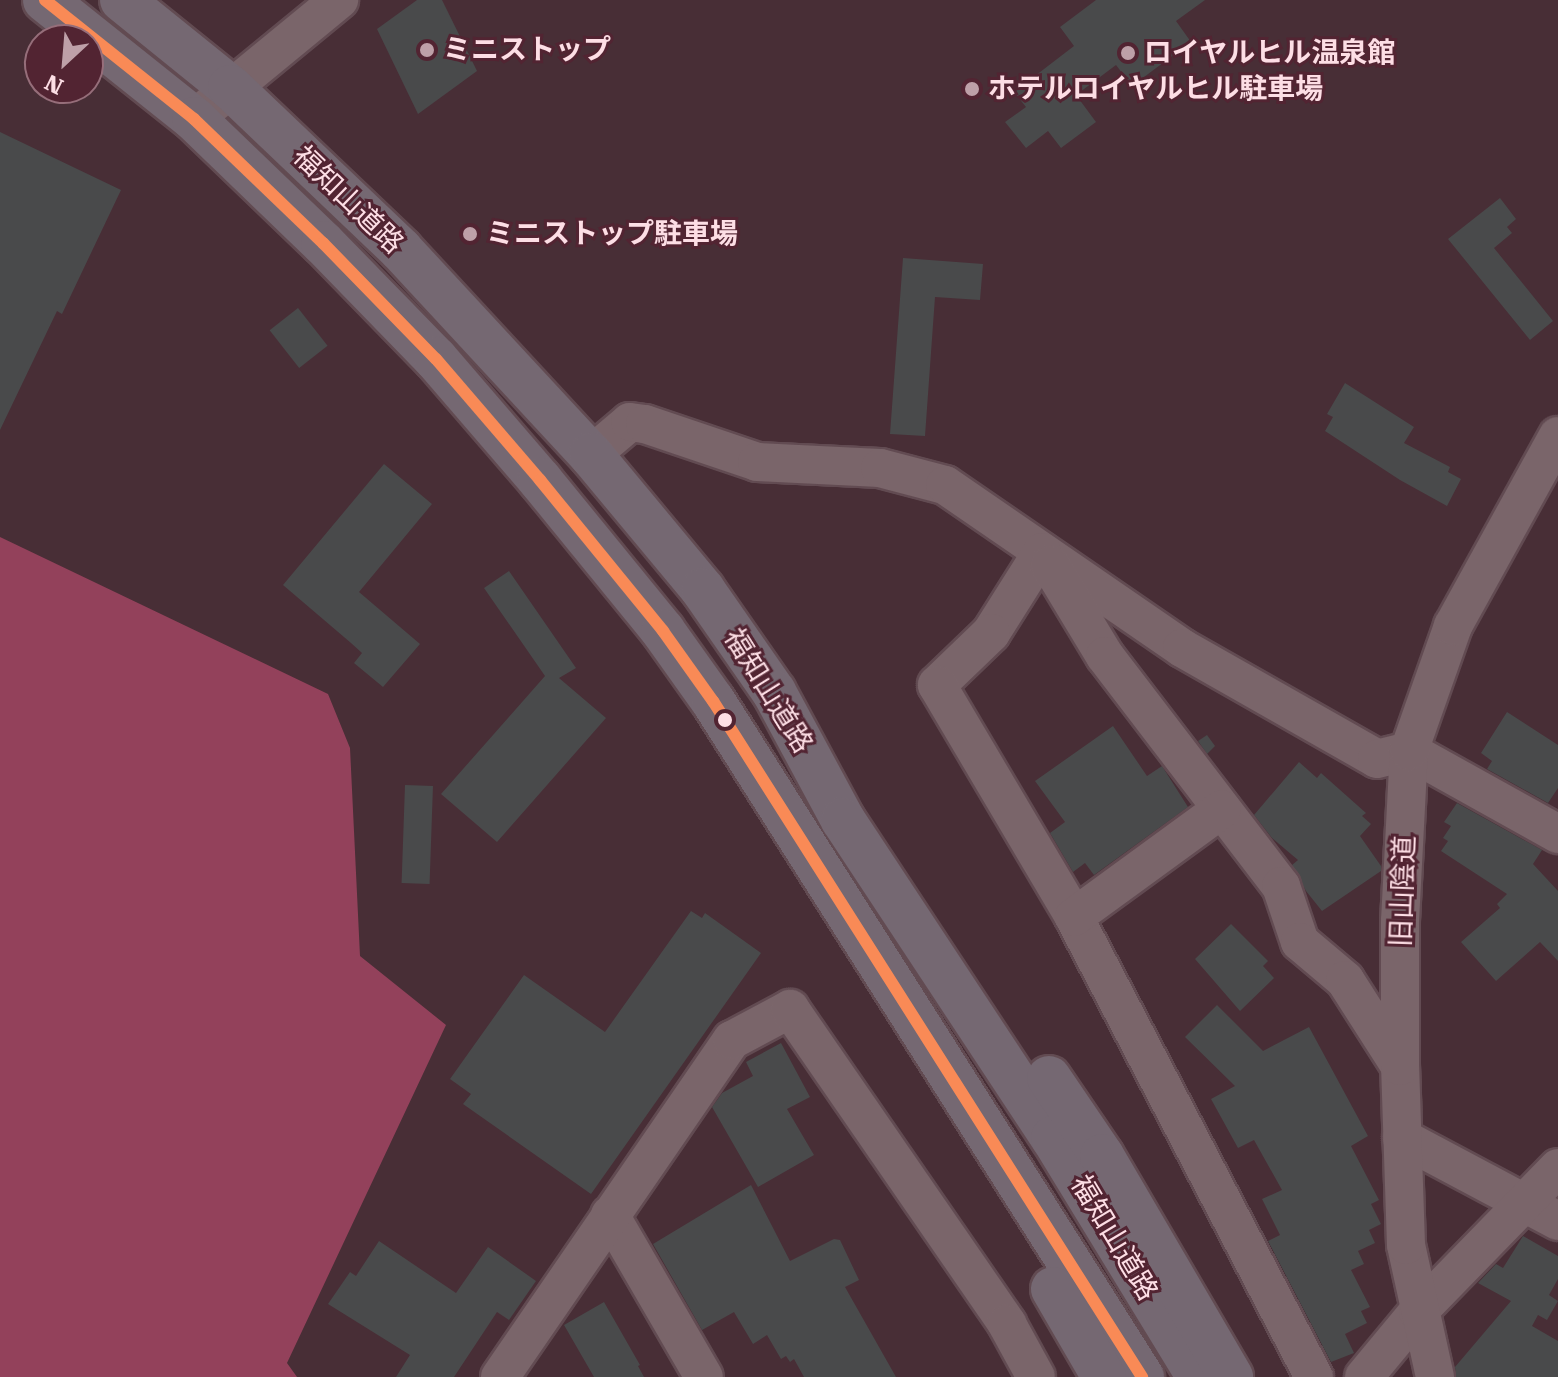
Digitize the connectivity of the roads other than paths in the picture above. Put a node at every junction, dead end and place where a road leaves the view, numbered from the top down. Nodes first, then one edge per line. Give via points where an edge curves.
1 (45, 0) edge
2 (122, 0) edge
3 (339, 0) edge
4 (230, 87) junction
5 (194, 119) junction
6 (1558, 436) edge
7 (591, 455) junction
8 (1558, 486) edge
9 (1042, 552) junction
10 (774, 692) junction
11 (713, 701) junction
12 (1409, 751) junction
13 (1222, 809) junction
14 (1558, 834) edge
15 (1074, 917) junction
16 (1400, 1066) junction
17 (1402, 1138) junction
18 (1558, 1168) edge
19 (1524, 1203) junction
20 (610, 1215) junction
21 (1558, 1221) edge
22 (1418, 1312) junction
23 (500, 1377) edge
24 (704, 1377) edge
25 (1036, 1377) edge
26 (1104, 1377) edge
27 (1142, 1377) edge
28 (1199, 1377) edge
29 (1231, 1377) edge
30 (1314, 1377) edge
31 (1364, 1377) edge
32 (1435, 1377) edge

1 - 5 highway, 福知山道路
2 - 4 highway, 福知山道路
3 - 4 street
4 - 5 street
4 - 7 highway, 福知山道路 via 401,250
5 - 11 highway, 福知山道路 via 436,359 663,631
6 - 12 street, 旧山陰道 via 1453,626
7 - 9 street via 630,422 757,462 880,468 945,485
7 - 10 highway, 福知山道路 via 703,590
8 - 12 street
9 - 12 street via 1182,648 1377,759
9 - 13 street via 1105,656
9 - 15 street via 991,633 937,685
10 - 28 highway, 福知山道路 via 843,820 1053,1138
10 - 29 highway via 834,758 1102,1156
11 - 26 highway
11 - 27 highway, 福知山道路
12 - 14 street
12 - 16 street, 旧山陰道 via 1400,921
13 - 15 street
13 - 16 street via 1281,886 1300,942 1345,980
15 - 30 street
16 - 17 street, 旧山陰道
17 - 19 street
17 - 22 street, 旧山陰道 via 1406,1245
18 - 19 street
19 - 21 street
19 - 22 street
20 - 23 street
20 - 24 street
20 - 25 street via 732,1040 790,1009 1007,1324
22 - 31 street
22 - 32 street, 旧山陰道

